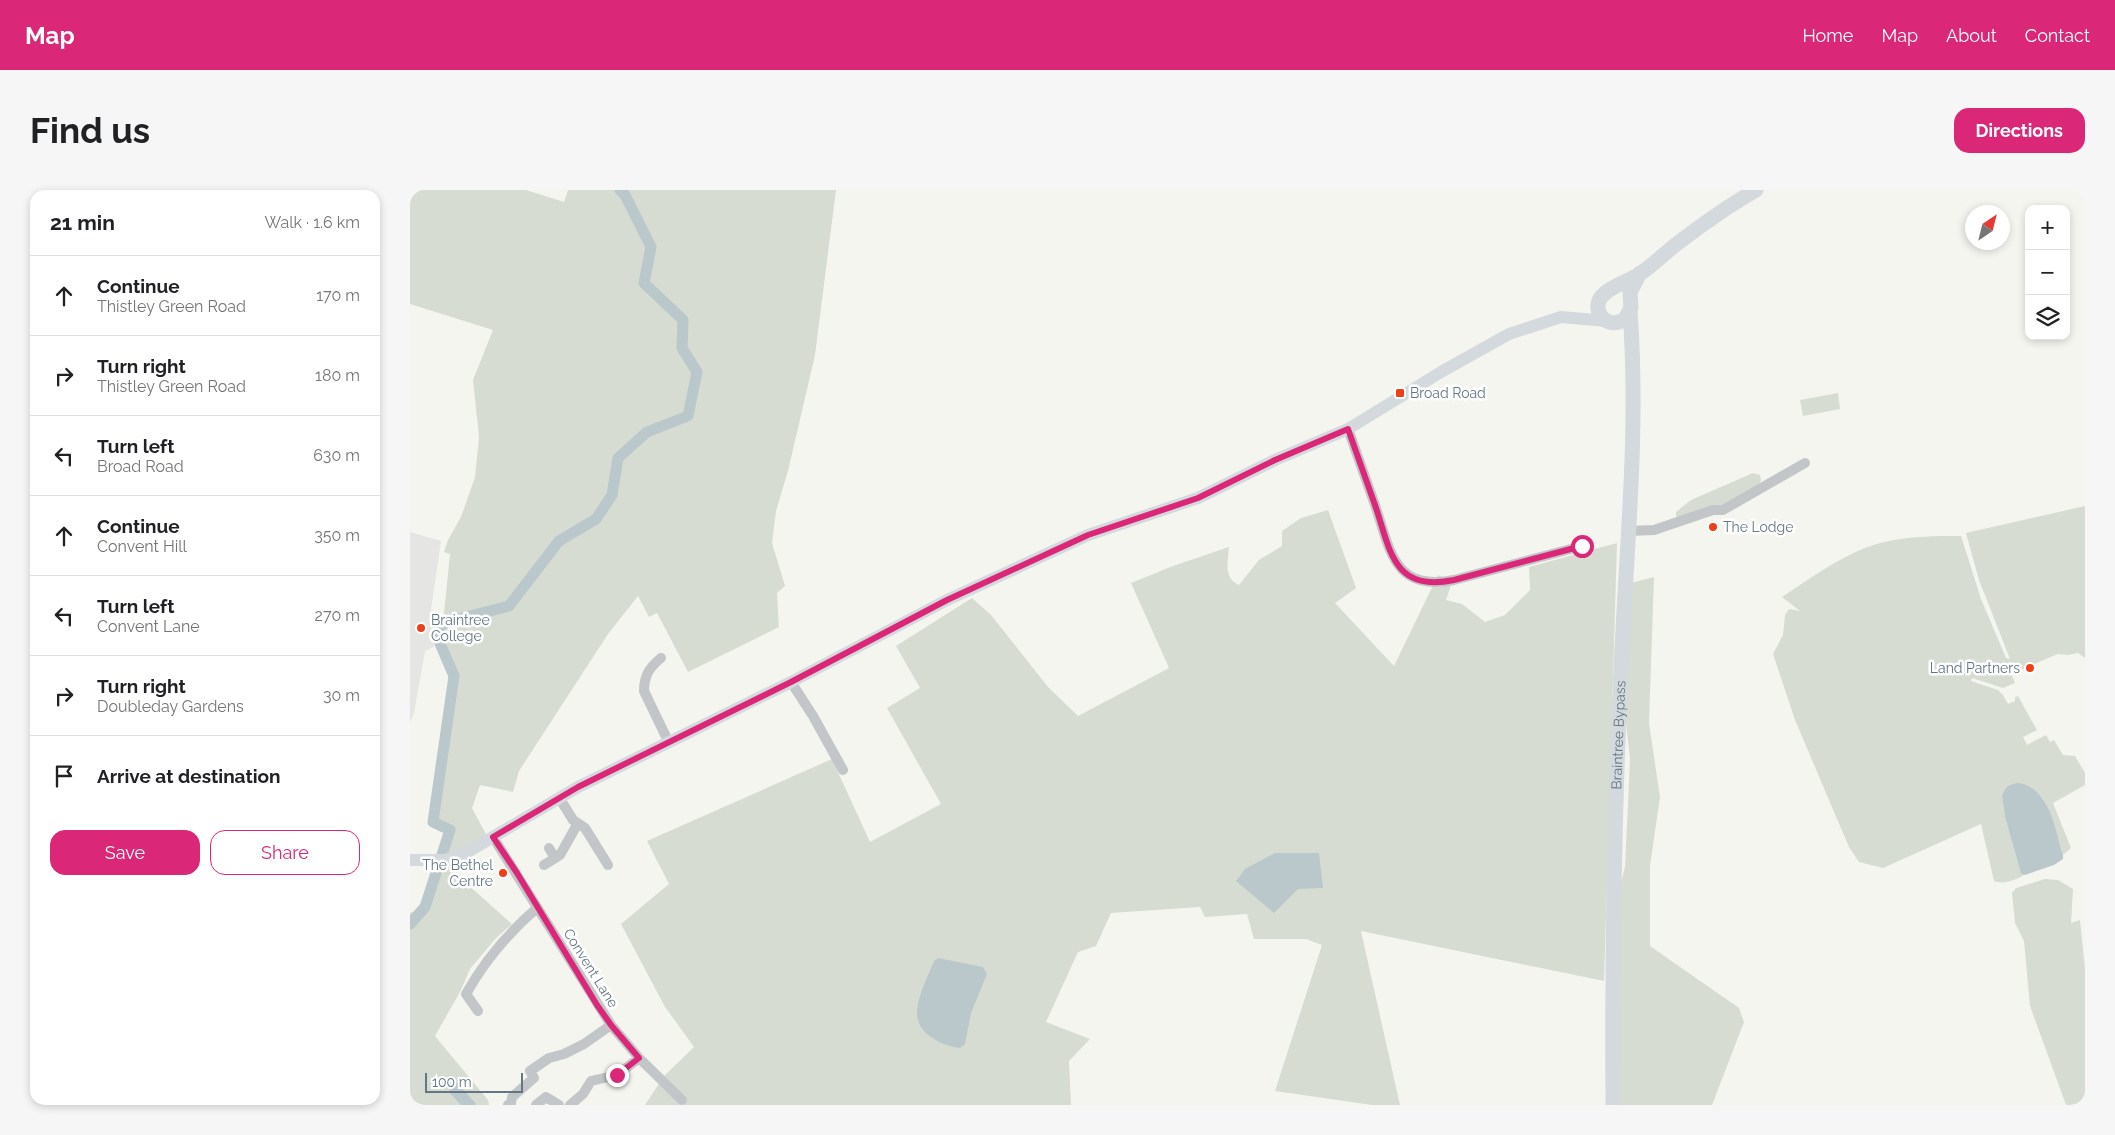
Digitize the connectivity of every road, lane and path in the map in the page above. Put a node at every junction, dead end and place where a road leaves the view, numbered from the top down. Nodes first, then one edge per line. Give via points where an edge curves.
1 (1756, 190) edge
2 (1640, 273) junction
3 (1610, 290) junction
4 (1598, 305) junction
5 (1630, 305) junction
6 (1569, 316) junction
7 (1610, 323) junction
8 (1632, 365) junction
9 (1348, 429) junction
10 (1805, 463) dead end
11 (1628, 531) junction
12 (1582, 546) dead end
13 (661, 658) dead end
14 (791, 682) junction
15 (669, 743) junction
16 (843, 770) dead end
17 (560, 799) junction
18 (578, 823) junction
19 (493, 837) junction
20 (549, 848) dead end
21 (555, 858) junction
22 (410, 860) edge
23 (544, 865) dead end
24 (608, 865) dead end
25 (538, 908) junction
26 (478, 1011) dead end
27 (611, 1025) junction
28 (639, 1058) junction
29 (682, 1100) dead end
30 (511, 1102) edge
31 (536, 1105) edge
32 (559, 1105) edge
33 (570, 1105) edge
34 (1613, 1105) edge

1 - 2 highway via 1688,235
2 - 3 highway
2 - 5 highway via 1630,292
3 - 4 highway
3 - 5 highway via 1622,292
4 - 6 main road via 1587,312
4 - 7 highway via 1601,317
5 - 7 highway via 1625,319
5 - 8 highway, Braintree Bypass
6 - 7 main road
6 - 9 main road via 1509,334
7 - 8 highway, Braintree Bypass via 1623,335
8 - 11 highway, Braintree Bypass via 1634,402
9 - 12 street via 1389,551 1398,566 1420,580 1442,583
9 - 14 main road via 1198,498 1088,535 1015,568
10 - 11 street via 1723,510 1713,510 1654,530
11 - 34 highway, Braintree Bypass via 1615,806
13 - 15 street via 648,670 644,691
14 - 15 main road
14 - 16 street
15 - 17 main road
17 - 18 street
17 - 19 main road
18 - 21 street via 560,855
18 - 24 street via 585,828
19 - 22 main road via 457,857
19 - 25 street, Convent Lane
20 - 21 street
21 - 23 street
25 - 26 street via 503,941 478,972 466,994
25 - 27 street, Convent Lane
27 - 28 street, Convent Lane
27 - 30 street via 584,1044 549,1058 530,1070 534,1078
28 - 29 street, Convent Lane
28 - 33 street via 617,1075 591,1081
31 - 32 street via 546,1096

